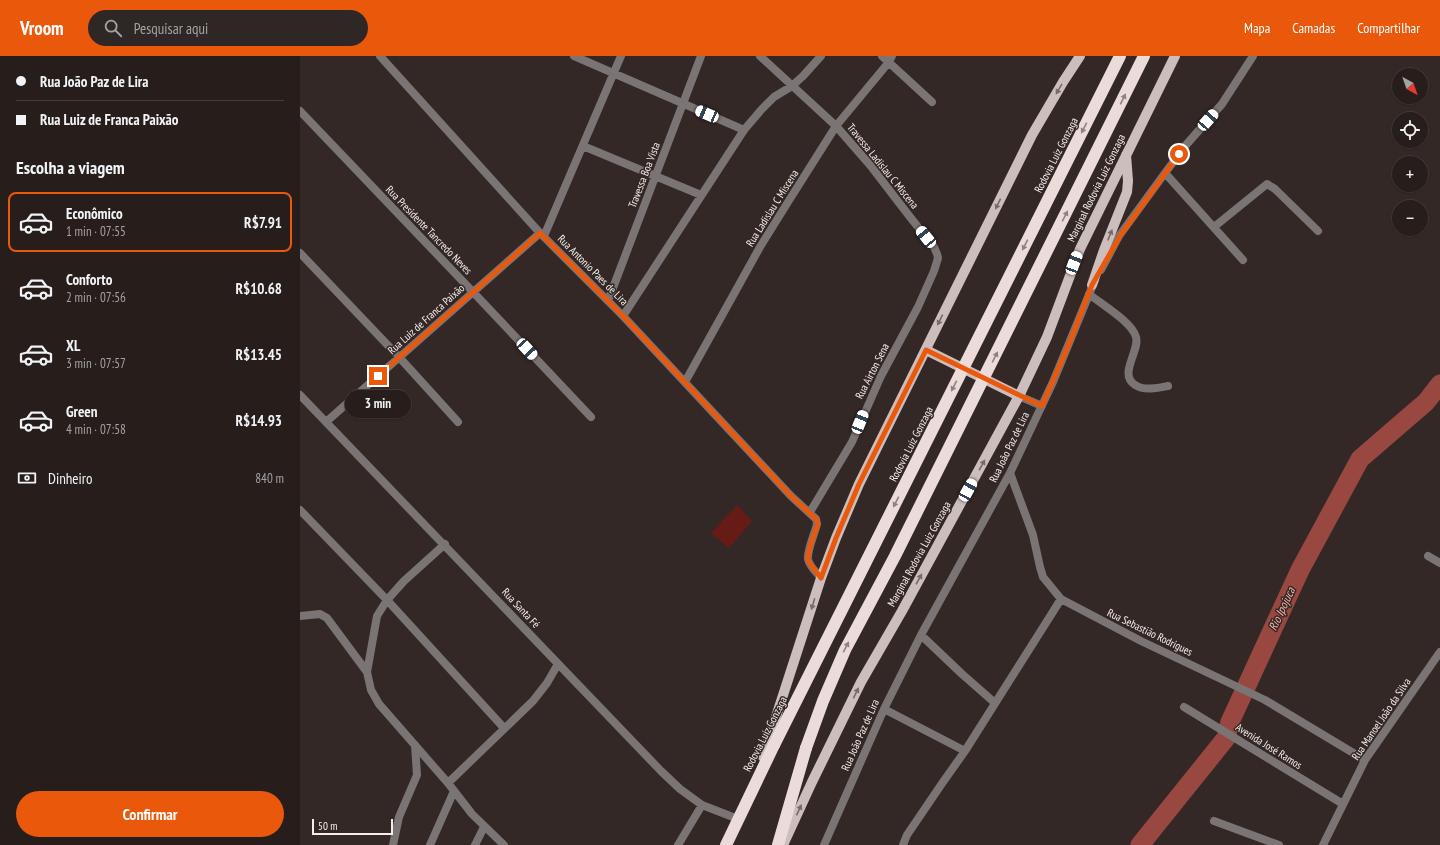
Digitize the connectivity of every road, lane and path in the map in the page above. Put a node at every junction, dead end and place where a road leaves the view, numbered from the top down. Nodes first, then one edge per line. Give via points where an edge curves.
1 (380, 56) edge
2 (574, 56) edge
3 (621, 56) edge
4 (701, 56) edge
5 (760, 56) edge
6 (821, 56) edge
7 (882, 56) edge
8 (1080, 56) edge
9 (1120, 56) edge
10 (1144, 56) edge
11 (1175, 56) edge
12 (1253, 56) edge
13 (891, 59) edge
14 (614, 74) junction
15 (792, 86) junction
16 (932, 102) dead end
17 (682, 103) junction
18 (300, 111) edge
19 (836, 126) junction
20 (744, 130) junction
21 (583, 146) junction
22 (1125, 154) junction
23 (1165, 172) junction
24 (655, 177) junction
25 (702, 195) junction
26 (1214, 227) junction
27 (1318, 231) dead end
28 (542, 235) junction
29 (300, 252) edge
30 (938, 258) joint
31 (1243, 260) dead end
32 (1090, 289) junction
33 (473, 292) junction
34 (608, 301) junction
35 (623, 316) junction
36 (926, 350) junction
37 (399, 357) junction
38 (684, 382) junction
39 (1168, 386) dead end
40 (300, 395) edge
41 (1019, 396) junction
42 (1042, 406) junction
43 (591, 417) dead end
44 (326, 422) junction
45 (458, 422) dead end
46 (1010, 473) junction
47 (300, 510) edge
48 (810, 512) junction
49 (445, 544) junction
50 (1428, 556) dead end
51 (1440, 563) edge
52 (821, 578) junction
53 (1061, 599) junction
54 (387, 600) junction
55 (300, 616) edge
56 (921, 635) junction
57 (1440, 652) edge
58 (558, 664) junction
59 (367, 672) junction
60 (995, 703) junction
61 (1184, 707) dead end
62 (884, 709) junction
63 (504, 728) junction
64 (415, 745) junction
65 (965, 751) junction
66 (1365, 760) junction
67 (448, 783) junction
68 (755, 783) junction
69 (454, 791) junction
70 (1343, 804) junction
71 (702, 805) junction
72 (738, 819) junction
73 (1214, 822) dead end
74 (484, 827) junction
75 (394, 845) edge
76 (430, 845) edge
77 (476, 845) edge
78 (504, 845) edge
79 (678, 845) edge
80 (726, 845) edge
81 (778, 845) edge
82 (783, 845) edge
83 (824, 845) edge
84 (903, 845) edge
85 (1279, 845) edge
86 (1324, 845) edge

1 - 28 street, Rua Antonio Paes de Lira
2 - 14 street
3 - 14 street, Rua Luiz de Franca Paixão
4 - 17 street, Travessa Boa Vista
5 - 15 street
6 - 15 street
7 - 13 street
8 -> 36 main road via 1032,135
9 -> 68 highway, Rodovia Luiz Gonzaga, bridge
81 -> 10 highway, bridge via 806,748 844,650 896,556
11 - 22 main road, Marginal Rodovia Luiz Gonzaga
12 - 23 street, Rua João Paz de Lira via 1222,104
13 - 16 street
13 - 19 street, Rua Ladislau C Miscena
14 - 17 street
14 - 21 street, Rua Luiz de Franca Paixão
15 - 19 street
15 - 20 street via 774,97
17 - 20 street
17 - 24 street, Travessa Boa Vista
18 - 33 street, Rua Presidente Tancredo Neves
19 - 30 street, Travessa Ladislau C Miscena via 870,164 934,247
19 - 38 street, Rua Ladislau C Miscena via 760,247
20 - 25 street
21 - 24 street
21 - 28 street, Rua Luiz de Franca Paixão
32 -> 22 main road via 1127,192
22 - 41 main road, Marginal Rodovia Luiz Gonzaga via 1080,248 1047,337
23 - 26 street
23 - 32 street, Rua João Paz de Lira via 1120,236
24 - 25 street
24 - 34 street, Travessa Boa Vista
25 - 35 street
26 - 27 street via 1267,184 1275,188
26 - 31 street
28 - 33 street, Rua Luiz de Franca Paixão
28 - 34 street, Rua Antonio Paes de Lira
29 - 37 street
30 - 48 street, Rua Airton Sena via 918,307 881,376 852,442
32 - 39 street via 1134,331 1137,343 1128,376 1131,382 1143,388
32 - 42 street, Rua João Paz de Lira
33 - 37 street, Rua Luiz de Franca Paixão
33 - 43 street, Rua Presidente Tancredo Neves
34 - 35 street, Rua Antonio Paes de Lira
35 - 38 street, Rua Antonio Paes de Lira
36 - 41 main road
36 - 52 main road via 859,484
37 - 44 street, Rua Luiz de Franca Paixão
37 - 45 street
38 - 48 street, Rua Antonio Paes de Lira via 791,496
40 - 44 street, Rua Santa Fé
41 - 42 street
82 -> 41 main road, Marginal Rodovia Luiz Gonzaga via 861,682
42 - 46 street, Rua João Paz de Lira
44 - 49 street, Rua Santa Fé
46 - 53 street, Rua Sebastião Rodrigues via 1032,535 1043,577
46 - 56 street, Rua João Paz de Lira
47 - 54 street
48 - 52 street, Rua Antonio Paes de Lira via 818,524 808,559
49 - 54 street
49 - 58 street, Rua Santa Fé
50 - 51 street
52 -> 68 main road
53 - 60 street
53 - 66 street, Rua Sebastião Rodrigues via 1141,641 1265,700
54 - 59 street via 377,616
54 - 63 street
55 - 59 street via 320,614 327,618
56 - 60 street
56 - 62 street, Rua João Paz de Lira
57 - 66 street, Rua Manoel João da Silva
58 - 63 street via 533,701
58 - 71 street, Rua Santa Fé via 661,771
59 - 64 street via 371,690 379,704
60 - 65 street
61 - 70 street, Avenida José Ramos
62 - 65 street
62 - 83 street, Rua João Paz de Lira
63 - 67 street
64 - 67 street
64 - 75 street via 417,775 399,817
65 - 84 street
66 - 70 street, Rua Manoel João da Silva
67 - 69 street
68 - 72 highway, Rodovia Luiz Gonzaga
69 - 74 street
69 - 76 street
70 - 86 street, Rua Manoel João da Silva
71 - 72 street, Rua Santa Fé
71 - 79 street
72 - 80 highway, Rodovia Luiz Gonzaga
73 - 85 street
74 - 77 street
74 - 78 street

